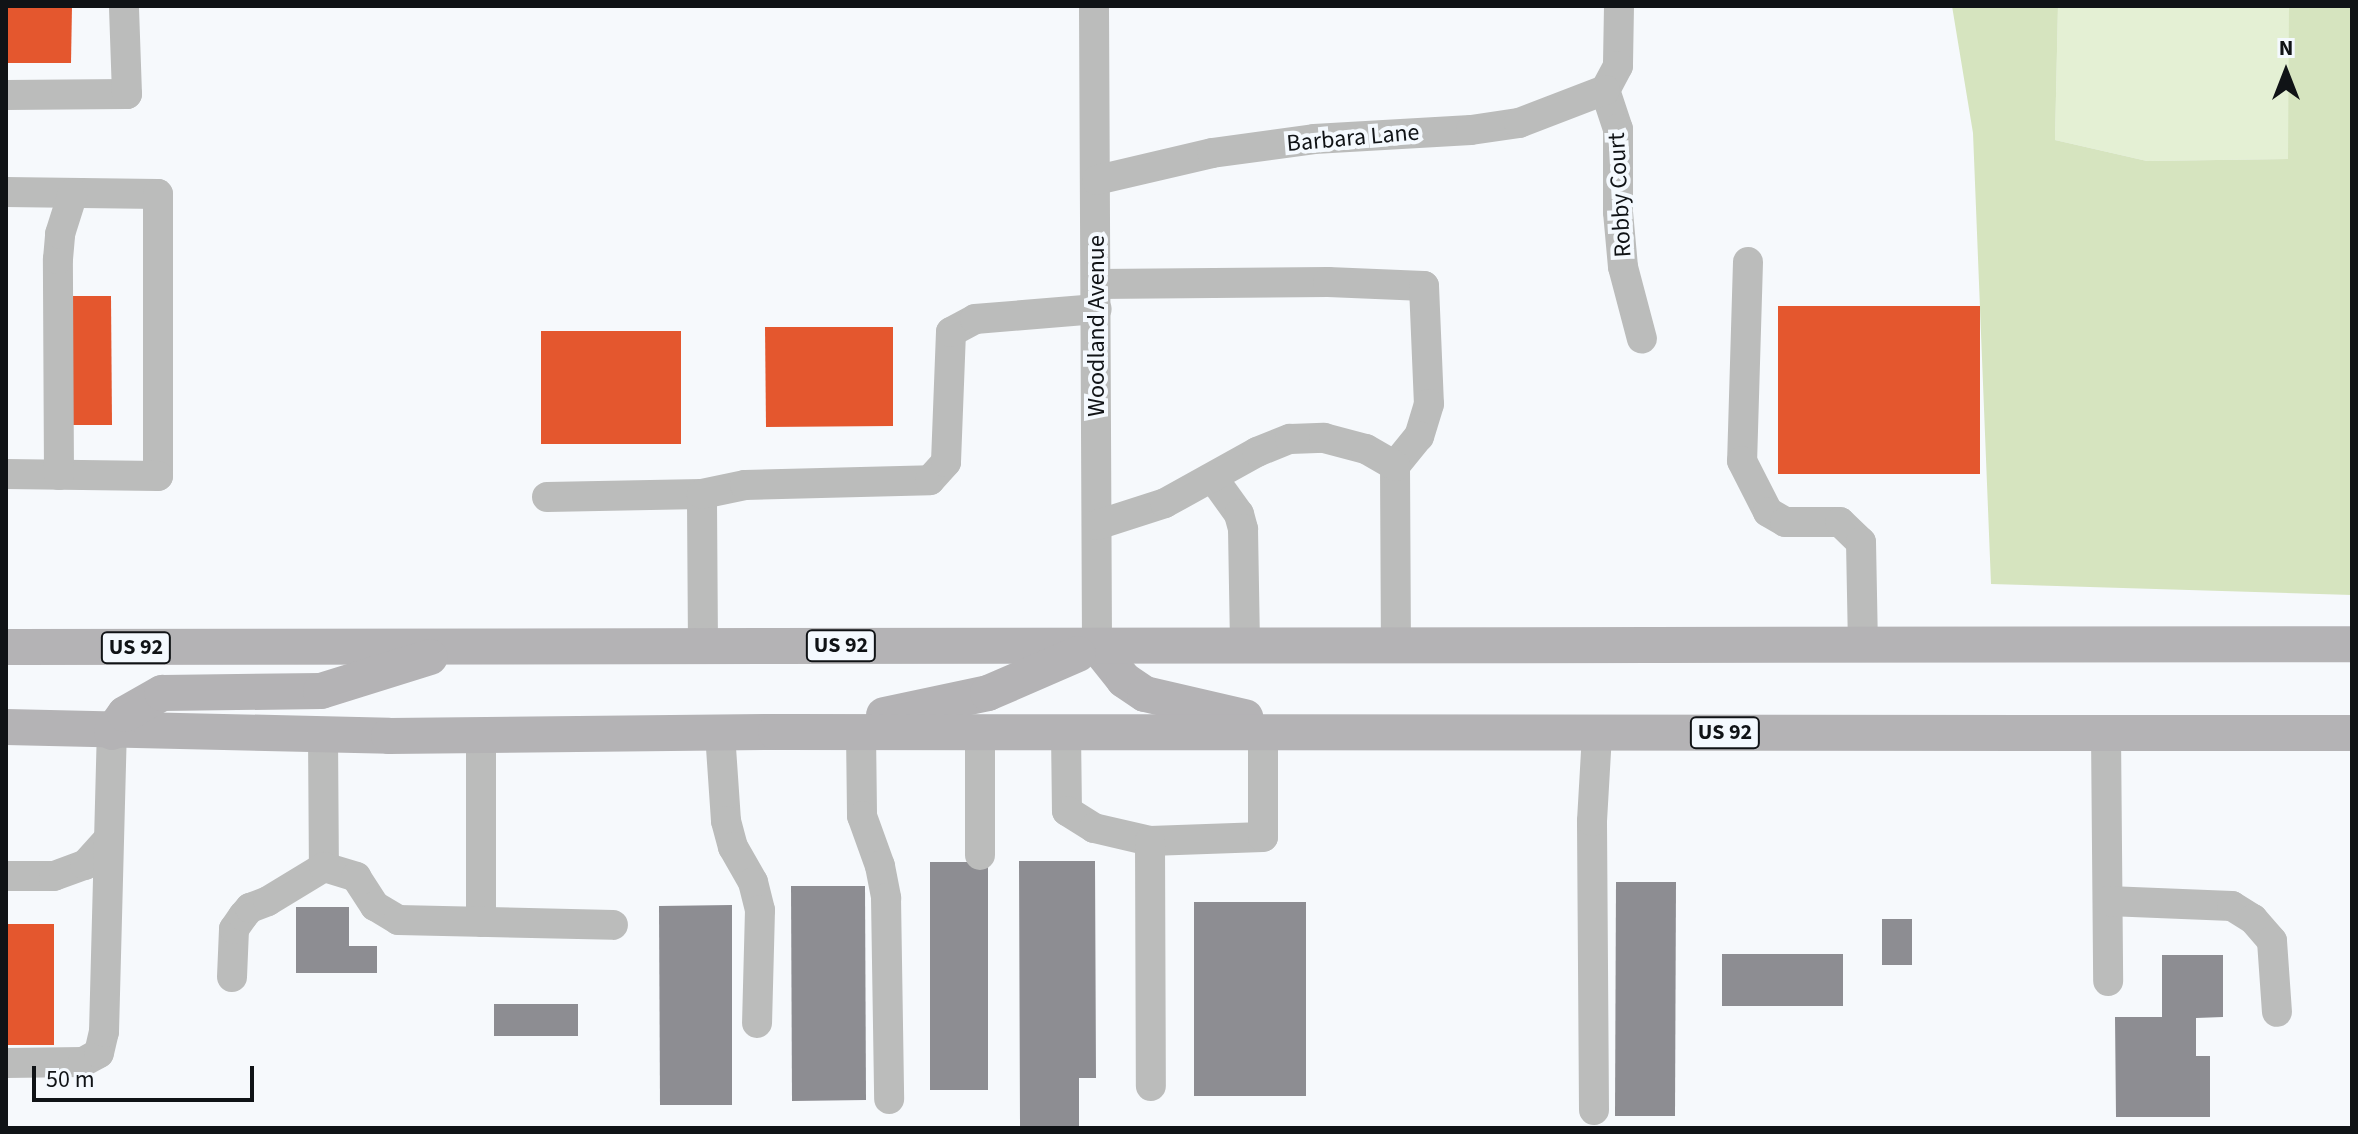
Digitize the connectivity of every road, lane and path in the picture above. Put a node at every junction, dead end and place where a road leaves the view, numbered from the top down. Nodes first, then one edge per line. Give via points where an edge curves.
1 (124, 6) edge
2 (1094, 6) edge
3 (1619, 6) edge
4 (1605, 90) junction
5 (6, 95) edge
6 (1097, 180) junction
7 (6, 192) edge
8 (73, 193) junction
9 (1748, 262) dead end
10 (1097, 296) junction
11 (1642, 339) dead end
12 (1395, 466) junction
13 (6, 474) edge
14 (59, 475) junction
15 (1213, 478) junction
16 (702, 494) junction
17 (547, 497) dead end
18 (1097, 525) junction
19 (2352, 644) edge
20 (1863, 645) junction
21 (462, 646) junction
22 (703, 646) junction
23 (1097, 646) junction
24 (1245, 646) junction
25 (1396, 646) junction
26 (6, 647) edge
27 (6, 727) edge
28 (112, 732) junction
29 (776, 732) junction
30 (861, 732) junction
31 (980, 732) junction
32 (1066, 732) junction
33 (720, 733) junction
34 (2106, 733) junction
35 (2352, 733) edge
36 (1263, 734) junction
37 (1336, 734) junction
38 (1597, 734) junction
39 (323, 735) junction
40 (481, 735) junction
41 (1150, 841) junction
42 (106, 842) junction
43 (980, 855) dead end
44 (324, 867) junction
45 (6, 876) edge
46 (2108, 901) junction
47 (481, 922) junction
48 (613, 925) dead end
49 (232, 977) dead end
50 (2108, 981) dead end
51 (2277, 1012) dead end
52 (757, 1023) dead end
53 (6, 1063) edge
54 (1151, 1086) dead end
55 (889, 1099) dead end
56 (1594, 1110) dead end

1 - 5 street via 127,94
2 - 6 street, Woodland Avenue
3 - 4 street via 1618,66
4 - 6 street, Barbara Lane via 1519,123 1271,145
4 - 11 street, Robby Court via 1618,129 1623,267
6 - 10 street, Woodland Avenue
7 - 8 street
8 - 14 street via 58,259
8 - 14 street via 158,194 158,476
9 - 20 street via 1742,461 1768,512 1785,522 1840,522 1861,542
10 - 12 street via 1328,282 1424,286 1429,404 1419,436
10 - 16 street via 975,319 951,332 946,462 930,480 745,485
10 - 18 street, Woodland Avenue
12 - 15 street via 1366,449 1307,437 1276,443
12 - 25 street
13 - 14 street
15 - 18 street via 1165,503
15 - 24 street via 1239,514 1243,529
16 - 17 street
16 - 22 street
18 - 23 street, Woodland Avenue
19 - 20 main road, US 92
20 - 25 main road, US 92
21 - 22 main road, US 92
21 - 26 main road, US 92
21 - 28 main road via 321,691 162,693 125,714
22 - 23 main road, US 92
23 - 24 main road, US 92
23 - 29 main road via 988,693
23 - 37 main road via 1124,680 1145,694
24 - 25 main road, US 92
27 - 28 main road, US 92
28 - 39 main road, US 92
28 - 42 street
29 - 30 main road, US 92
29 - 33 main road, US 92
30 - 31 main road, US 92
30 - 55 street via 862,816 886,898
31 - 32 main road, US 92
31 - 43 street
32 - 36 main road, US 92
32 - 41 street via 1067,811 1094,828
33 - 40 main road, US 92
33 - 52 street via 726,821 760,910
34 - 35 main road, US 92
34 - 38 main road, US 92
34 - 46 street
36 - 37 main road, US 92
36 - 41 street via 1263,837
37 - 38 main road, US 92
38 - 56 street via 1592,821
39 - 40 main road, US 92
39 - 44 street
40 - 47 street
41 - 54 street
42 - 45 street via 85,865 54,876
42 - 53 street via 104,1032 99,1053 83,1062
44 - 47 street via 356,877 375,906 398,920
44 - 49 street via 243,916 234,929
46 - 50 street
46 - 51 street via 2232,906 2253,919 2272,941
47 - 48 street

